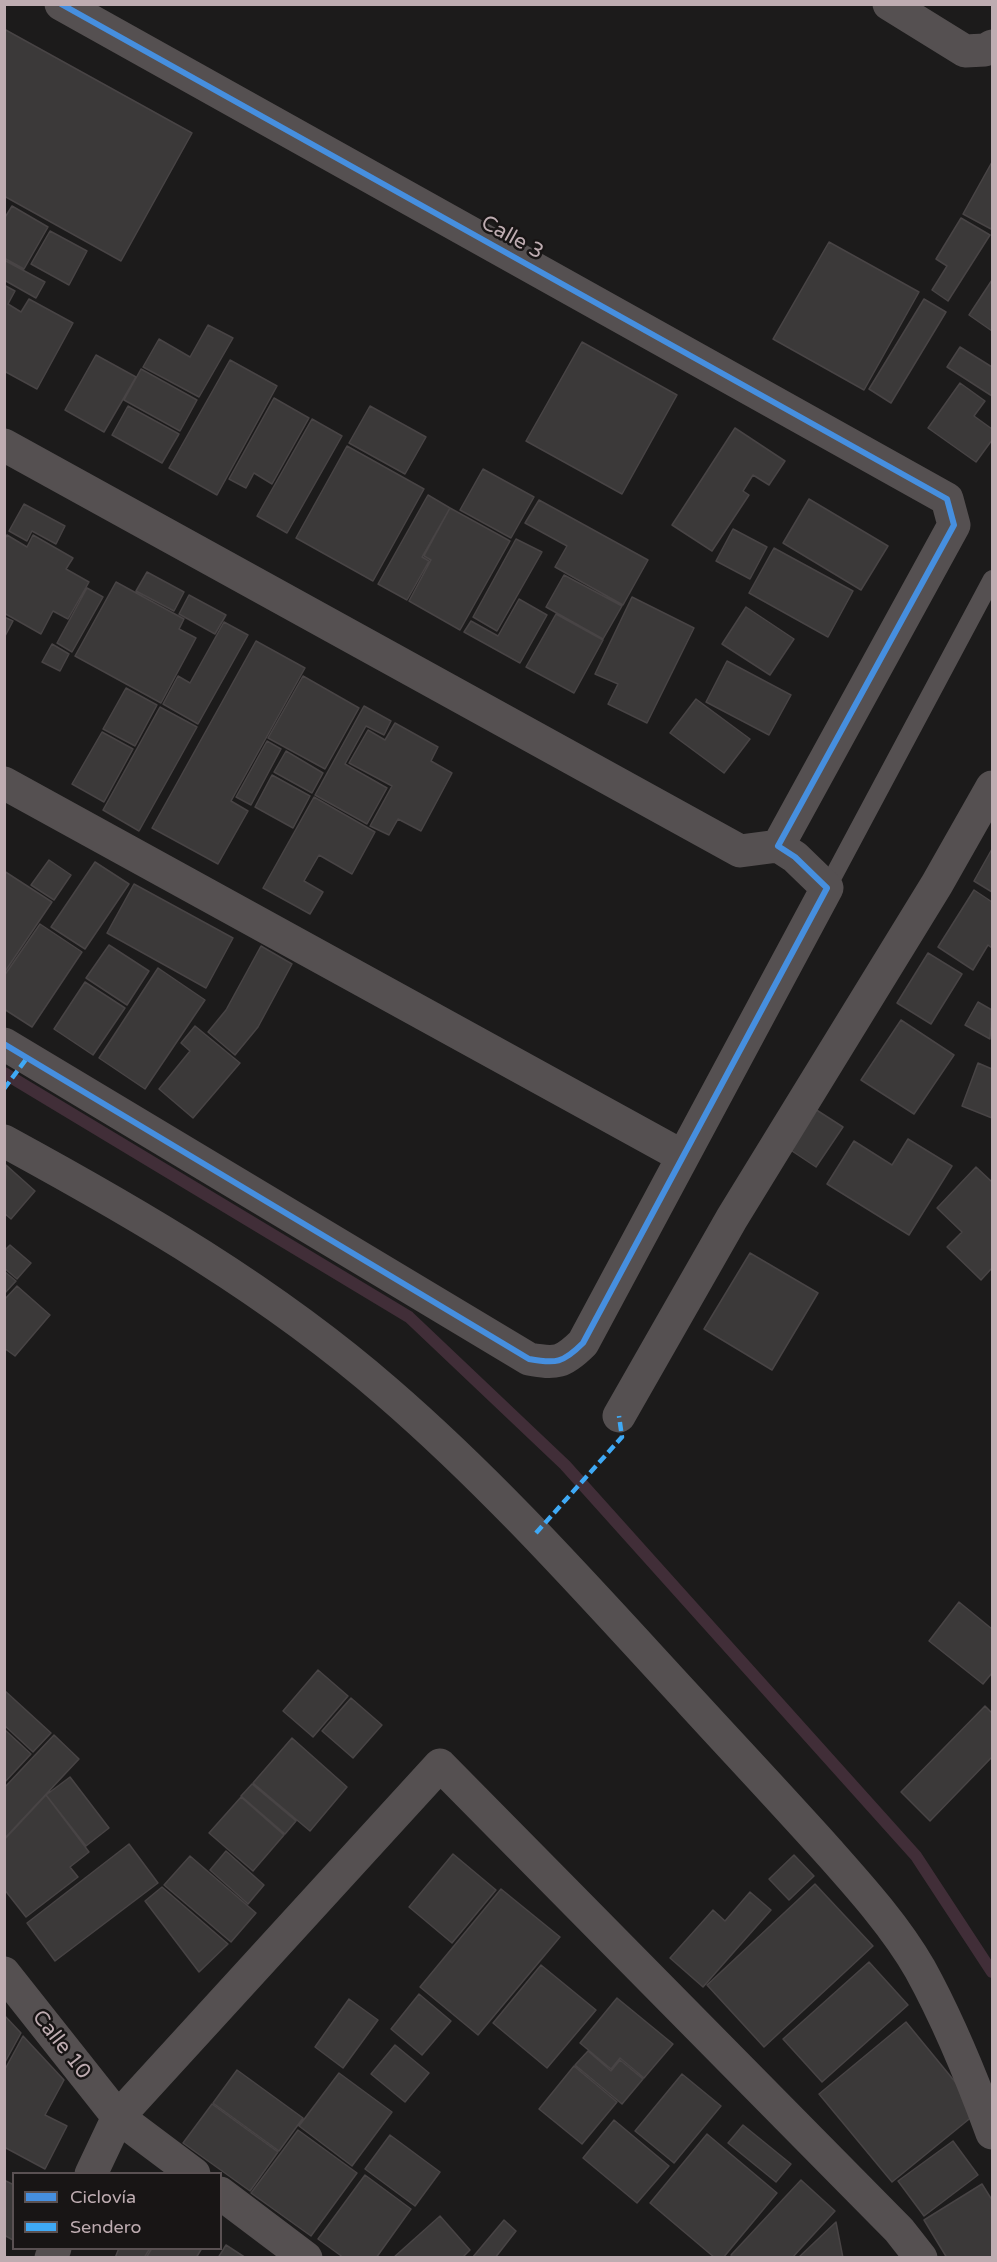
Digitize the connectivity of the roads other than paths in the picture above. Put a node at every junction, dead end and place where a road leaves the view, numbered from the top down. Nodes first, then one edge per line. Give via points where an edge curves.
1 (61, 4) edge
2 (889, 4) edge
3 (993, 46) edge
4 (4, 445) edge
5 (993, 579) edge
6 (4, 783) edge
7 (993, 787) edge
8 (778, 846) junction
9 (827, 888) junction
10 (4, 1044) edge
11 (4, 1140) edge
12 (682, 1156) junction
13 (620, 1416) dead end
14 (4, 1973) edge
15 (118, 2117) junction
16 (993, 2133) edge
17 (92, 2172) edge
18 (191, 2172) edge
19 (222, 2195) edge
20 (895, 2244) edge
21 (306, 2258) edge
22 (921, 2258) edge

1 - 8 street, Calle 3 via 947,500 954,525
2 - 3 street via 965,51
4 - 8 street via 740,851
5 - 9 lane
6 - 12 street
7 - 13 street via 732,1218
8 - 9 street
9 - 12 street
10 - 12 street via 529,1359 550,1363 567,1359 583,1343
11 - 16 street via 164,1232 311,1331 385,1390 536,1533 817,1839 881,1915 919,1968
14 - 15 street, Calle 10
15 - 17 street
15 - 18 street, Calle 10
15 - 20 street via 440,1765
19 - 21 street
20 - 22 street

